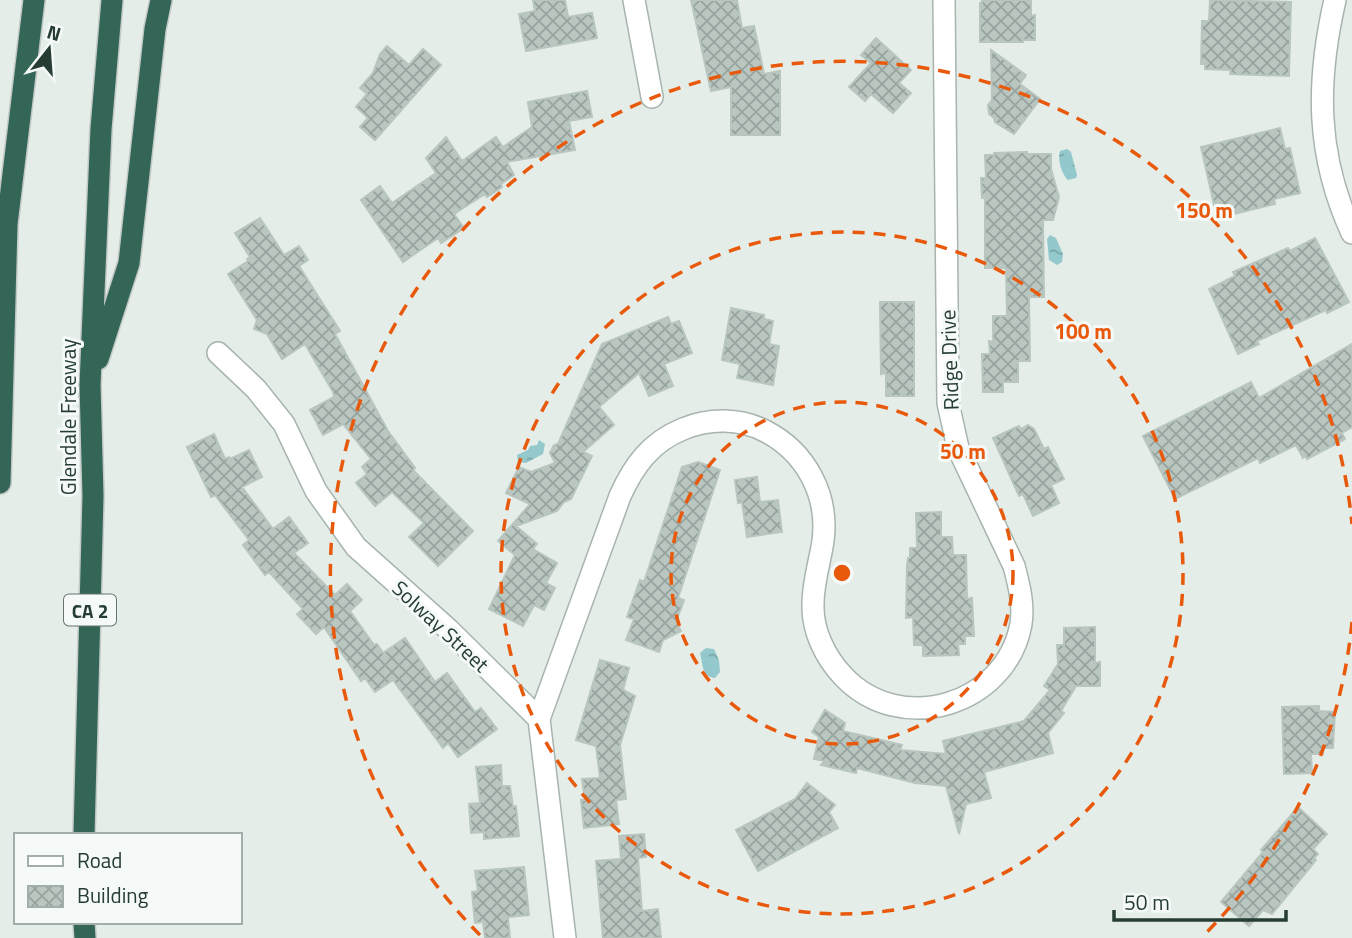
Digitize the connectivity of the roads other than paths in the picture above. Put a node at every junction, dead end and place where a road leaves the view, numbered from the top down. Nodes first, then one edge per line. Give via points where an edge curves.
1 (34, 0) edge
2 (112, 0) edge
3 (162, 0) edge
4 (634, 0) edge
5 (944, 0) edge
6 (1335, 0) edge
7 (652, 97) dead end
8 (1352, 233) edge
9 (218, 354) dead end
10 (90, 385) junction
11 (0, 483) edge
12 (539, 719) junction
13 (85, 833) edge
14 (565, 938) edge

1 - 11 highway via 7,224
2 - 10 highway, Glendale Freeway / CA 2 via 101,129
3 - 10 highway via 129,262
4 - 7 street
5 - 12 street, Ridge Drive via 948,403 958,447 1019,584 1021,624 1014,646 987,681 950,704 908,709 864,694 831,661 815,623 813,603 824,515 819,491 804,462 779,438 759,428 737,421 713,421 669,434 632,469
6 - 8 street via 1321,93 1322,134 1335,192
9 - 12 street, Solway Street via 256,388 284,424 316,491 356,547
10 - 13 highway, Glendale Freeway / CA 2 via 93,496
12 - 14 street

